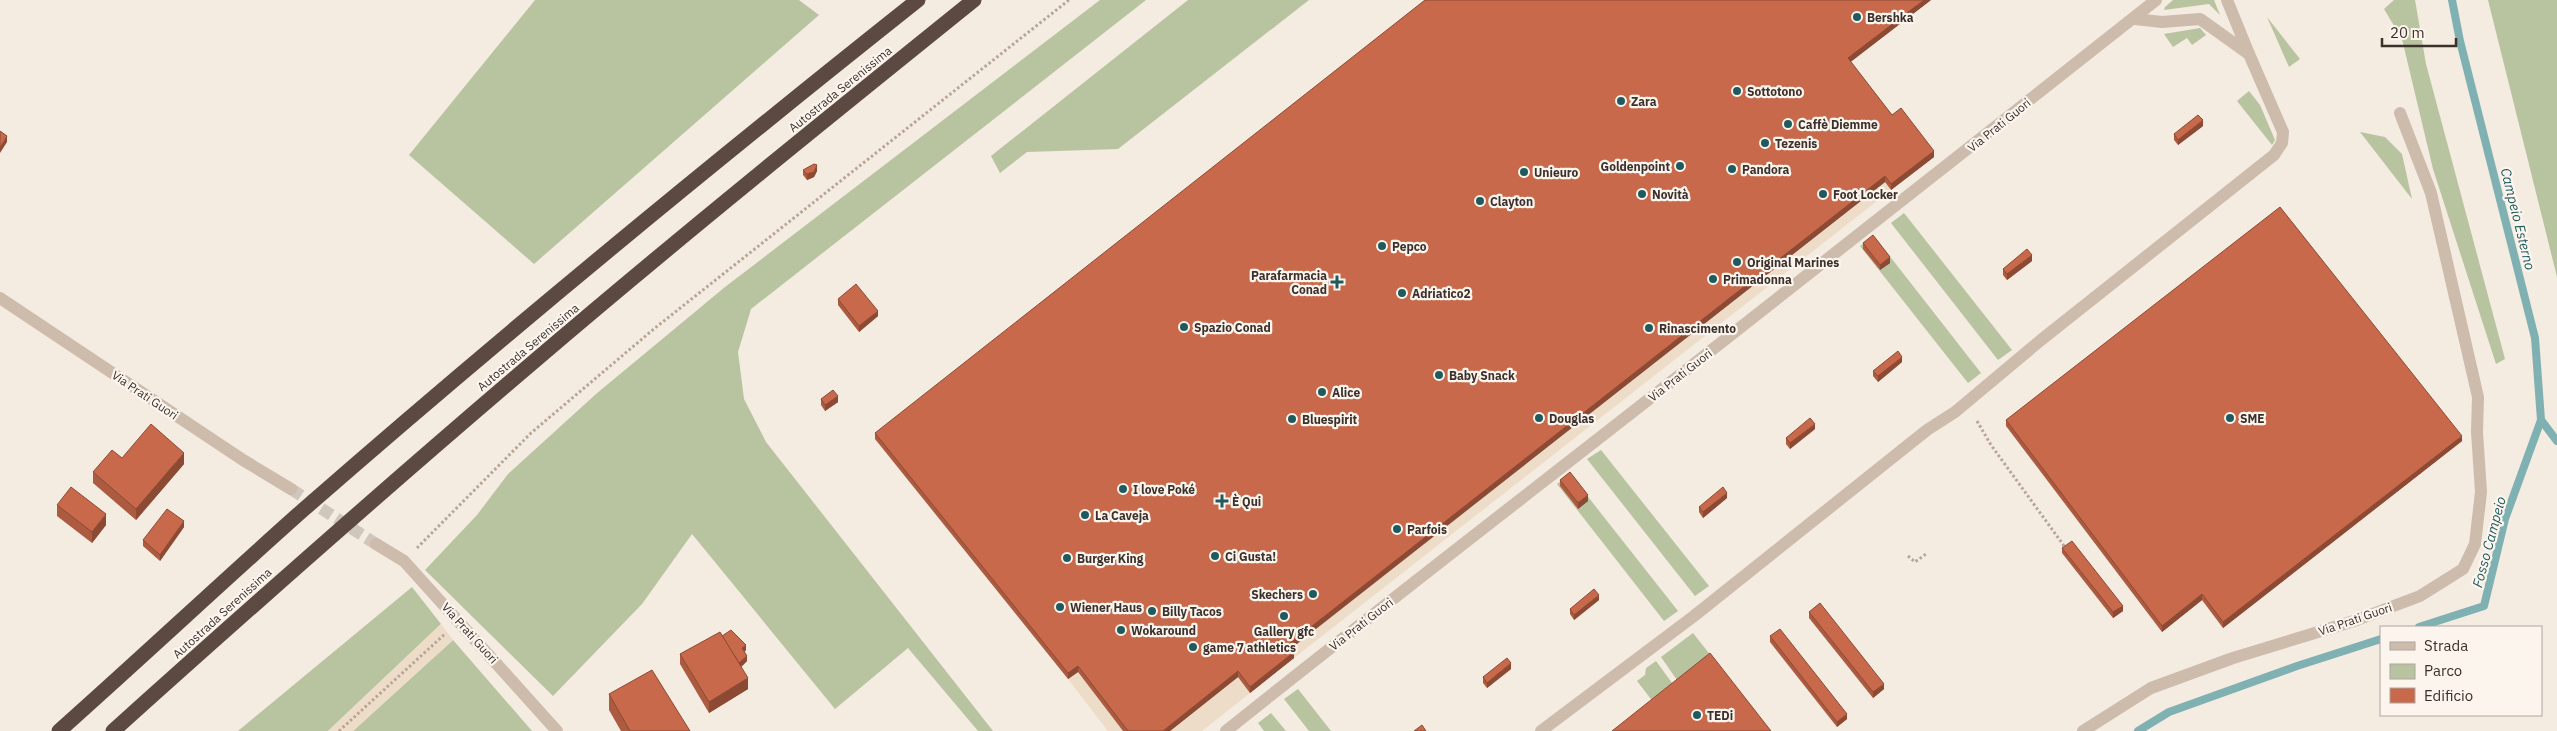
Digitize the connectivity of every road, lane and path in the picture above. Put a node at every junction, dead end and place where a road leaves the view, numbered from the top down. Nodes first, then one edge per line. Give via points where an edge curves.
1 (918, 0) edge
2 (974, 0) edge
3 (1069, 0) edge
4 (2156, 0) edge
5 (2226, 0) edge
6 (2134, 19) junction
7 (2249, 54) junction
8 (2400, 113) dead end
9 (0, 298) edge
10 (1977, 421) dead end
11 (291, 490) tunnel mouth
12 (376, 544) tunnel mouth
13 (1926, 554) dead end
14 (1908, 556) dead end
15 (2073, 558) edge
16 (404, 561) junction
17 (460, 621) junction
18 (59, 731) edge
19 (113, 731) edge
20 (339, 731) edge
21 (557, 731) edge
22 (1226, 731) edge
23 (1541, 731) edge
24 (2083, 731) edge

1 - 18 highway, Autostrada Serenissima via 707,168 512,332 303,511
2 - 19 highway, Autostrada Serenissima via 734,193 532,363 331,536
3 - 16 path via 655,328 531,433
4 - 6 street, Via Prati Guori
5 - 7 street
6 - 7 street via 2162,22 2200,19
6 - 22 street, Via Prati Guori
7 - 23 street via 2283,132 2282,143 2274,155 1955,412 1927,430 1694,616
8 - 24 street, Via Prati Guori via 2431,193 2478,397 2480,492 2475,544 2462,569 2420,596 2152,688
9 - 11 street, Via Prati Guori
10 - 15 path
12 - 16 street, Via Prati Guori
13 - 14 path via 1915,562
16 - 17 street, Via Prati Guori
17 - 20 path
17 - 21 street, Via Prati Guori

